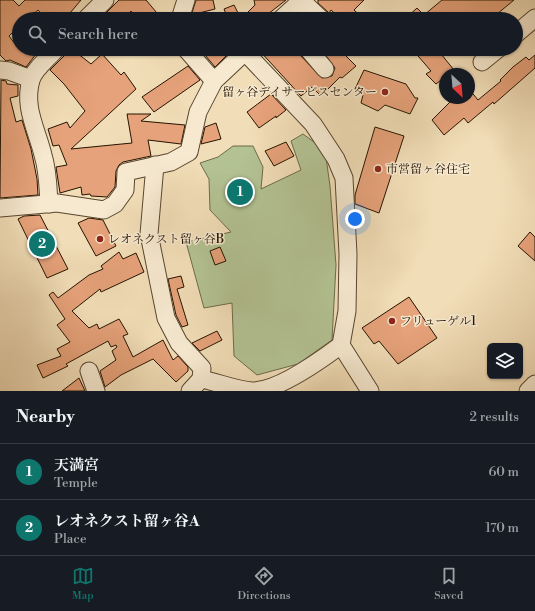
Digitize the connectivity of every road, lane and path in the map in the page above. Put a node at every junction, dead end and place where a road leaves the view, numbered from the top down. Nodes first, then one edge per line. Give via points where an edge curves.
1 (105, 0) edge
2 (302, 0) edge
3 (93, 12) edge
4 (289, 12) edge
5 (314, 12) edge
6 (535, 18) edge
7 (523, 28) edge
8 (50, 56) edge
9 (192, 56) edge
10 (241, 56) edge
11 (252, 56) edge
12 (314, 56) edge
13 (489, 56) edge
14 (482, 62) dead end
15 (325, 69) dead end
16 (0, 70) edge
17 (31, 78) junction
18 (214, 81) junction
19 (155, 165) junction
20 (48, 204) junction
21 (0, 208) edge
22 (341, 345) junction
23 (89, 371) dead end
24 (201, 379) junction
25 (535, 384) edge
26 (96, 391) edge
27 (190, 391) edge
28 (370, 391) edge
29 (528, 391) edge

1 - 3 street
2 - 4 street
2 - 5 street
6 - 7 street
8 - 17 street
9 - 18 street
10 - 18 street
11 - 22 street via 313,124 336,158 344,178 348,261 347,311
12 - 15 street
13 - 14 street
16 - 17 street
17 - 20 street via 28,98 31,121 47,170
18 - 19 street via 198,112 189,152 171,162
19 - 20 street via 126,172 125,190 115,204 104,210 58,203
19 - 24 street via 149,234 166,318 179,343 202,368
20 - 21 street
22 - 24 street via 280,384 253,391
22 - 28 street
23 - 26 street
24 - 27 street
25 - 29 street

